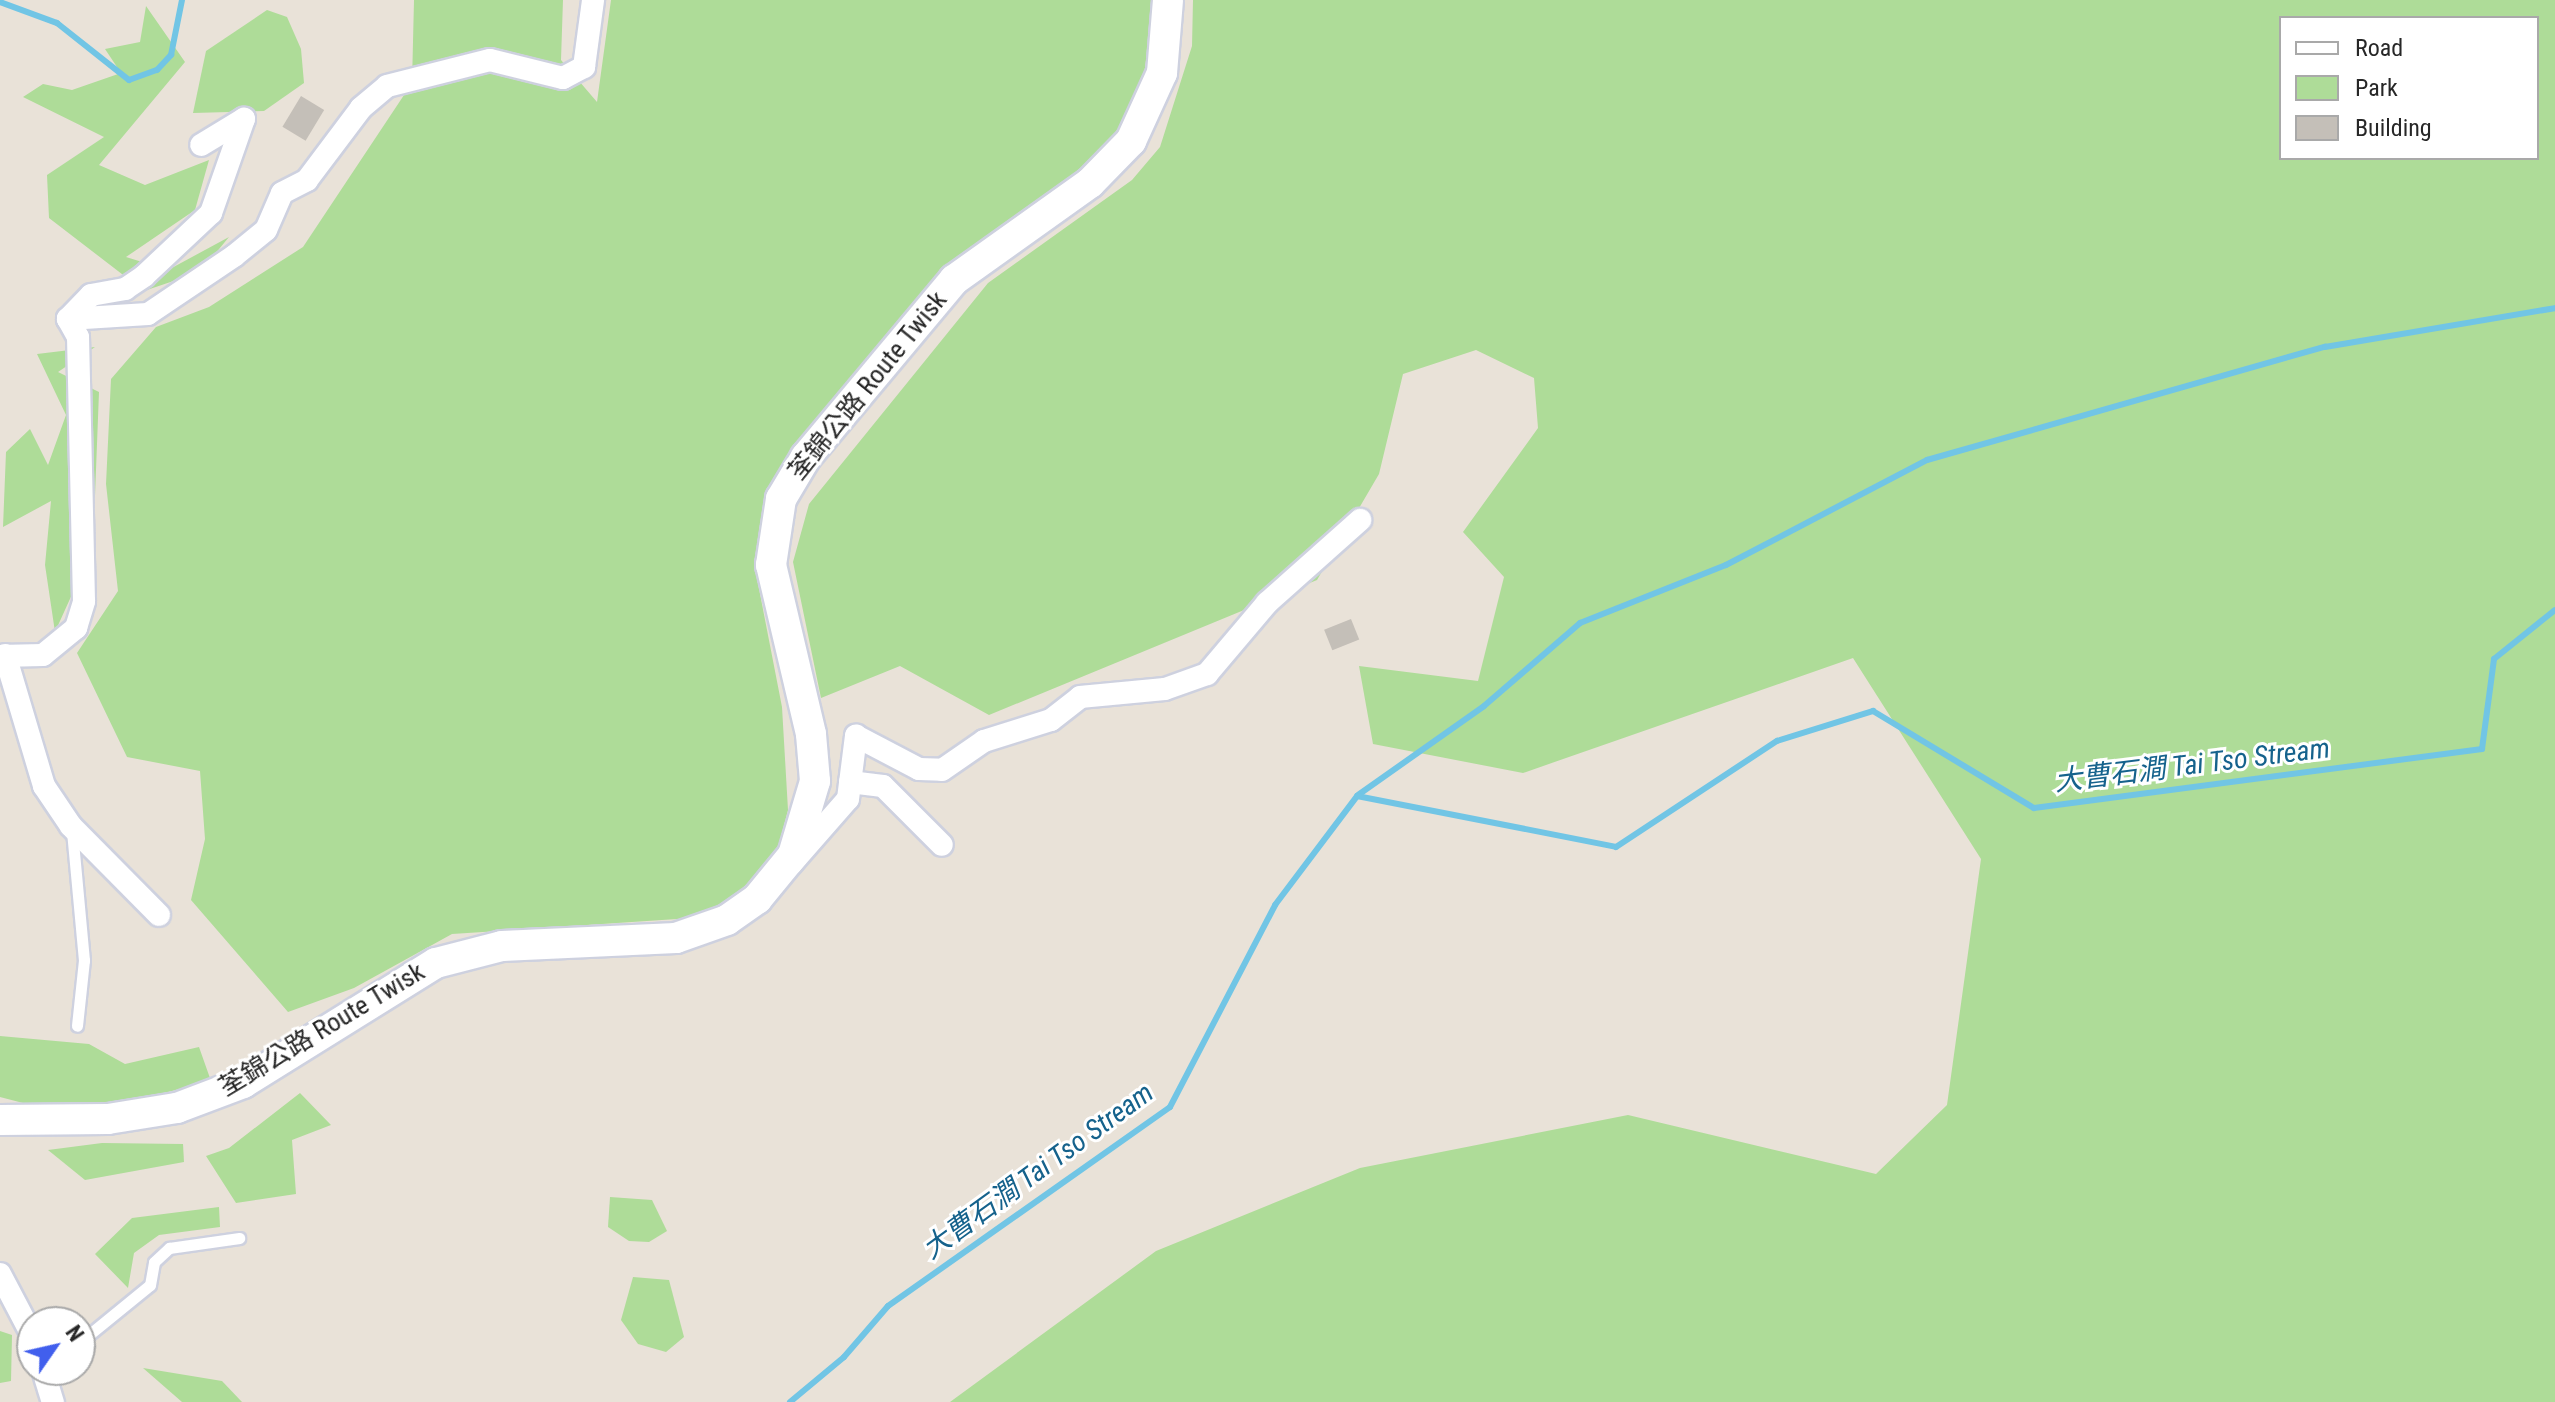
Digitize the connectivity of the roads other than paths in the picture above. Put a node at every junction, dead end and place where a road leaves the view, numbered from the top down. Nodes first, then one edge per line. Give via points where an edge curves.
1 (593, 0) edge
2 (1168, 0) edge
3 (201, 145) dead end
4 (68, 319) junction
5 (1360, 520) dead end
6 (2, 656) edge
7 (850, 782) junction
8 (71, 826) junction
9 (942, 845) dead end
10 (781, 873) junction
11 (159, 915) dead end
12 (77, 1026) dead end
13 (0, 1120) edge
14 (239, 1238) dead end
15 (0, 1274) edge
16 (17, 1306) edge
17 (96, 1329) edge

1 - 4 street via 584,67 563,78 490,60 387,86 361,108 307,180 282,193 266,230 234,256 148,314
2 - 10 main road, 荃錦公路 Route Twisk via 1162,73 1131,141 1090,183 954,280 806,457 781,499 771,565 815,769 808,820
3 - 4 street via 244,119 211,213 144,276 125,289 91,295
4 - 6 street via 78,337 84,601 63,645 43,655
5 - 7 street via 1267,603 1207,674 1165,689 1080,697 1051,720 984,741 942,770 919,769 856,736
6 - 8 street via 35,767
7 - 9 street via 883,786
7 - 10 street via 838,817
8 - 11 street
8 - 12 lane via 84,960
10 - 13 main road, 荃錦公路 Route Twisk via 744,909 694,933 502,946 436,963 243,1083 200,1101 108,1119
14 - 17 lane via 169,1248 154,1262 150,1285
15 - 16 street

